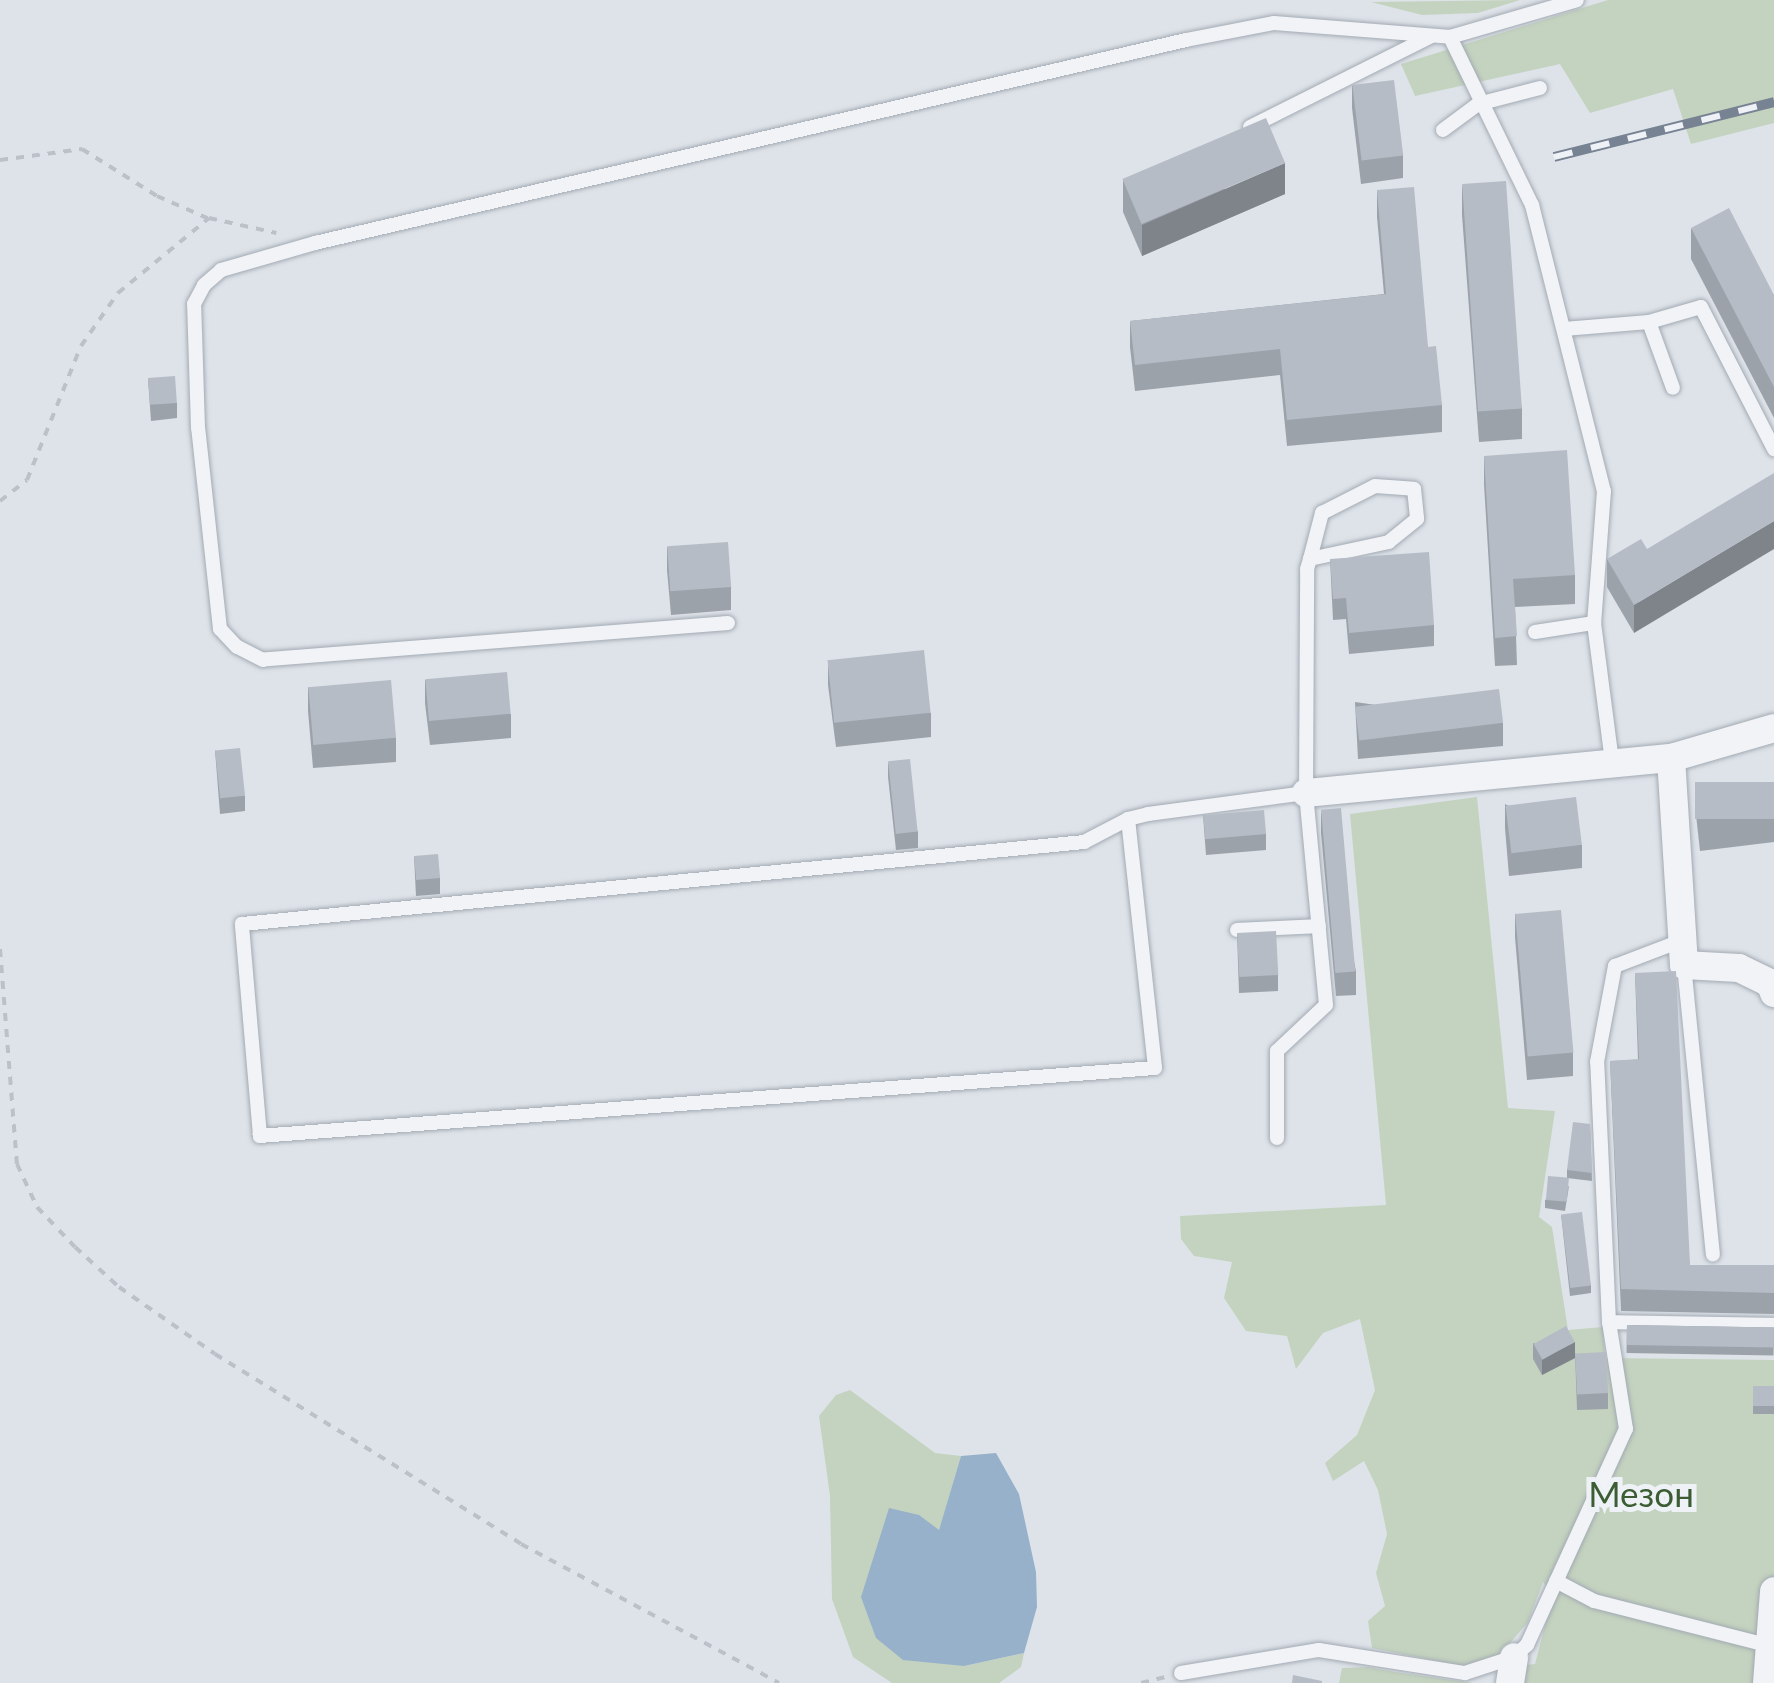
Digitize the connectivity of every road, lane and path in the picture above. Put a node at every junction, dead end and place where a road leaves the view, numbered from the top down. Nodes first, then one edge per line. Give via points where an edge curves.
1 (1577, 0) edge
2 (1432, 36) junction
3 (1450, 37) junction
4 (1540, 88) dead end
5 (1478, 104) junction
6 (1443, 130) dead end
7 (1229, 137) edge
8 (0, 160) edge
9 (208, 218) junction
10 (315, 242) junction
11 (1650, 322) junction
12 (1564, 330) junction
13 (1673, 388) dead end
14 (1774, 449) edge
15 (0, 501) edge
16 (1310, 559) junction
17 (728, 623) dead end
18 (1594, 623) junction
19 (1535, 632) dead end
20 (1774, 728) edge
21 (1670, 758) junction
22 (1612, 761) junction
23 (1306, 794) junction
24 (1128, 819) junction
25 (1319, 926) junction
26 (1237, 930) edge
27 (0, 949) edge
28 (1684, 952) junction
29 (1774, 993) edge
30 (1277, 1138) dead end
31 (1712, 1254) dead end
32 (1609, 1322) junction
33 (1774, 1325) edge
34 (1556, 1580) junction
35 (1774, 1591) edge
36 (1771, 1646) junction
37 (1512, 1670) edge
38 (1181, 1673) joint
39 (779, 1683) edge
40 (1141, 1683) edge
41 (1767, 1683) edge

1 - 3 lane
2 - 3 lane
2 - 7 lane
2 - 10 lane via 1274,23
3 - 5 lane
4 - 5 lane
5 - 6 lane
5 - 12 lane via 1532,205
8 - 9 path via 82,149
9 - 10 path
9 - 15 path via 118,293 82,346 27,480
10 - 17 lane via 221,270 194,304 198,428 220,629 236,647 264,660
11 - 12 lane
11 - 13 lane
11 - 14 lane via 1701,307
12 - 18 lane via 1604,490
16 - 16 lane via 1322,513 1376,486 1414,489 1417,519 1390,542
16 - 23 lane
18 - 19 lane
18 - 22 lane
20 - 21 street
21 - 22 street
21 - 28 street
22 - 23 street
23 - 24 lane
23 - 25 lane
24 - 24 lane via 1084,842 242,924 260,1136 1155,1068
25 - 26 lane
25 - 30 lane via 1326,1005 1277,1052
27 - 39 path via 6,960 6,1076 18,1164 36,1208 120,1288 521,1544
28 - 29 street via 1740,968 1770,983
28 - 31 lane
28 - 32 lane via 1614,966 1597,1062
32 - 33 lane
32 - 34 lane via 1626,1429
34 - 36 lane via 1594,1600
34 - 37 lane
35 - 36 street
36 - 41 street
37 - 38 lane via 1465,1673 1319,1650
38 - 40 path

